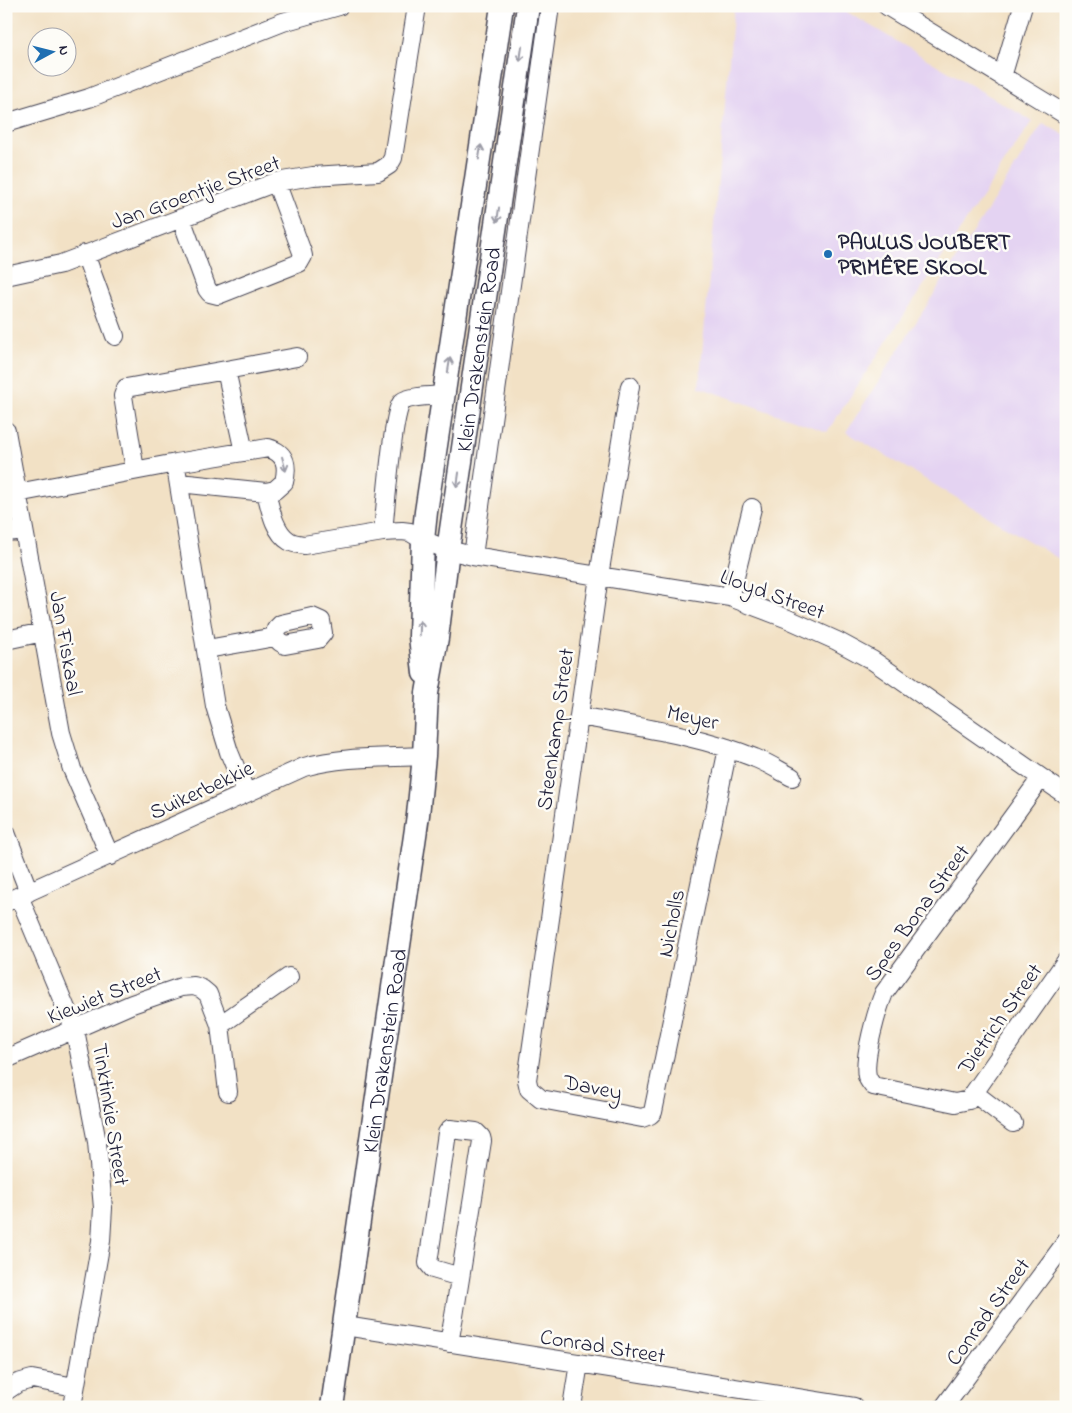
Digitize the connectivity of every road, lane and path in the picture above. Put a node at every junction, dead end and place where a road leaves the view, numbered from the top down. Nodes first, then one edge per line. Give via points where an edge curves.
1 (339, 6) edge
2 (416, 6) edge
3 (502, 6) edge
4 (528, 6) edge
5 (550, 6) edge
6 (887, 6) edge
7 (1023, 6) edge
8 (284, 14) edge
9 (1002, 77) junction
10 (1066, 115) edge
11 (6, 123) edge
12 (276, 182) junction
13 (181, 218) junction
14 (85, 254) junction
15 (6, 276) edge
16 (115, 336) dead end
17 (297, 356) dead end
18 (226, 370) junction
19 (630, 386) dead end
20 (444, 395) junction
21 (6, 431) edge
22 (244, 452) junction
23 (176, 463) junction
24 (135, 470) junction
25 (179, 483) junction
26 (266, 492) junction
27 (17, 493) junction
28 (752, 508) dead end
29 (24, 530) junction
30 (6, 532) edge
31 (383, 532) junction
32 (423, 540) junction
33 (448, 550) junction
34 (473, 556) junction
35 (599, 576) junction
36 (730, 596) junction
37 (43, 632) junction
38 (276, 637) dead end
39 (6, 640) edge
40 (207, 649) junction
41 (427, 693) junction
42 (579, 716) junction
43 (728, 748) junction
44 (424, 756) junction
45 (792, 777) dead end
46 (1041, 778) junction
47 (246, 793) junction
48 (1066, 795) edge
49 (6, 833) edge
50 (110, 856) junction
51 (18, 897) edge
52 (1065, 964) edge
53 (289, 977) dead end
54 (220, 1025) junction
55 (75, 1030) junction
56 (6, 1059) edge
57 (527, 1080) joint
58 (228, 1092) dead end
59 (972, 1097) junction
60 (655, 1107) joint
61 (1013, 1123) dead end
62 (1066, 1242) edge
63 (460, 1277) junction
64 (345, 1326) junction
65 (449, 1344) junction
66 (579, 1363) junction
67 (75, 1387) junction
68 (6, 1392) edge
69 (806, 1403) edge
70 (72, 1407) edge
71 (332, 1407) edge
72 (572, 1407) edge
73 (854, 1407) edge
74 (944, 1407) edge

1 - 8 street
2 - 12 street, Jan Groentjie Street via 393,158 389,165 378,172
20 -> 3 main road, Klein Drakenstein Road
4 -> 33 main road, Klein Drakenstein Road
5 - 34 street
6 - 9 street
7 - 9 street
8 - 11 street via 89,98
9 - 10 street
12 - 13 street, Jan Groentjie Street
12 - 13 street via 302,252 302,260 218,295 207,290
13 - 14 street, Jan Groentjie Street
14 - 15 street, Jan Groentjie Street via 61,264
14 - 16 street
17 - 18 street
18 - 22 street
18 - 24 street via 126,388 123,396
19 - 35 street, Steenkamp Street
20 - 31 street via 406,400 399,406
20 - 32 main road, Klein Drakenstein Road
21 - 27 street, Jan Fiskaal
22 - 23 street
22 -> 26 street via 268,448 283,457 286,465 284,482 275,490
23 - 24 street
23 - 25 street
24 - 27 street
25 - 26 street
25 - 40 street
26 - 31 street, Lloyd Street via 274,520 288,541 295,544
27 - 29 street, Jan Fiskaal
28 - 36 street
29 - 30 street
29 - 37 street, Jan Fiskaal
31 - 32 street, Lloyd Street via 410,532
32 - 33 street, Lloyd Street
41 -> 32 main road, Klein Drakenstein Road via 420,636
33 - 34 street, Lloyd Street
33 - 41 main road, Klein Drakenstein Road
34 - 35 street, Lloyd Street
35 - 36 street, Lloyd Street
35 - 42 street, Steenkamp Street
36 - 46 street, Lloyd Street via 837,641 872,660
37 - 39 street
37 - 50 street, Jan Fiskaal via 66,751
38 - 40 street
40 - 47 street via 220,726
41 - 44 main road, Klein Drakenstein Road
42 - 43 street, Meyer via 675,734
42 - 57 street, Steenkamp Street
43 - 45 street, Meyer via 757,758
43 - 60 street, Nicholls
44 - 47 street, Suikerbekkie via 324,761
44 - 64 main road, Klein Drakenstein Road
46 - 48 street, Lloyd Street
46 - 59 street, Spes Bona Street via 884,993 874,1018 866,1067 873,1086 955,1103
47 - 50 street, Suikerbekkie
49 - 51 street, Tinktinkie Street
50 - 51 street, Suikerbekkie
51 - 55 street, Tinktinkie Street
52 - 59 street, Dietrich Street
53 - 54 street
54 - 55 street, Kiewiet Street via 208,994 194,986 181,987 132,1004
54 - 58 street, Kiewiet Street
55 - 56 street, Kiewiet Street
55 - 67 street, Tinktinkie Street via 98,1142 103,1208 101,1241
57 - 60 street, Davey via 529,1088 541,1099 642,1118 650,1115
59 - 61 street
62 - 74 street, Conrad Street
63 - 63 street via 433,1269 428,1262 450,1129 476,1132 482,1141
63 - 65 street
64 - 65 street, Conrad Street
64 - 71 main road, Klein Drakenstein Road
65 - 66 street, Conrad Street
66 - 69 street, Conrad Street
66 - 72 street
67 - 68 street via 32,1379 18,1383
67 - 70 street, Tinktinkie Street
69 - 73 street, Conrad Street

